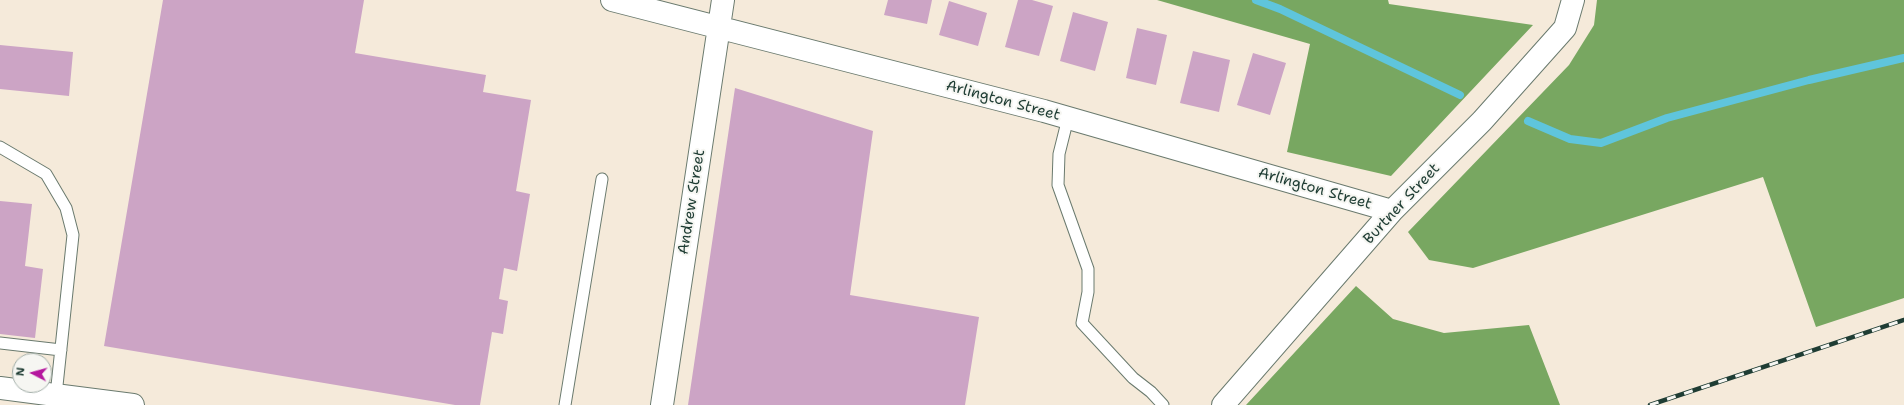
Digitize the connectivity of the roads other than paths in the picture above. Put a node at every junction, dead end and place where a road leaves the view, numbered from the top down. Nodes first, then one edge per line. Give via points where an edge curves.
1 (612, 0) edge
2 (723, 0) edge
3 (1573, 0) edge
4 (718, 28) junction
5 (1068, 118) junction
6 (0, 147) edge
7 (602, 180) dead end
8 (1392, 211) junction
9 (0, 343) edge
10 (61, 350) junction
11 (0, 388) edge
12 (56, 395) junction
13 (133, 405) edge
14 (565, 405) edge
15 (662, 405) edge
16 (1163, 405) edge
17 (1223, 405) edge

1 - 4 street, Arlington Street
2 - 4 street, Andrew Street
3 - 8 street, Burtner Street via 1566,28 1482,121
4 - 5 street, Arlington Street
4 - 15 street, Andrew Street
5 - 8 street, Arlington Street
5 - 16 lane via 1058,154 1058,185 1088,269 1088,292 1082,323 1133,378
6 - 10 lane via 46,174 66,208 73,235
7 - 14 lane
8 - 17 street, Burtner Street
9 - 10 lane
10 - 12 lane
11 - 12 street
12 - 13 street

